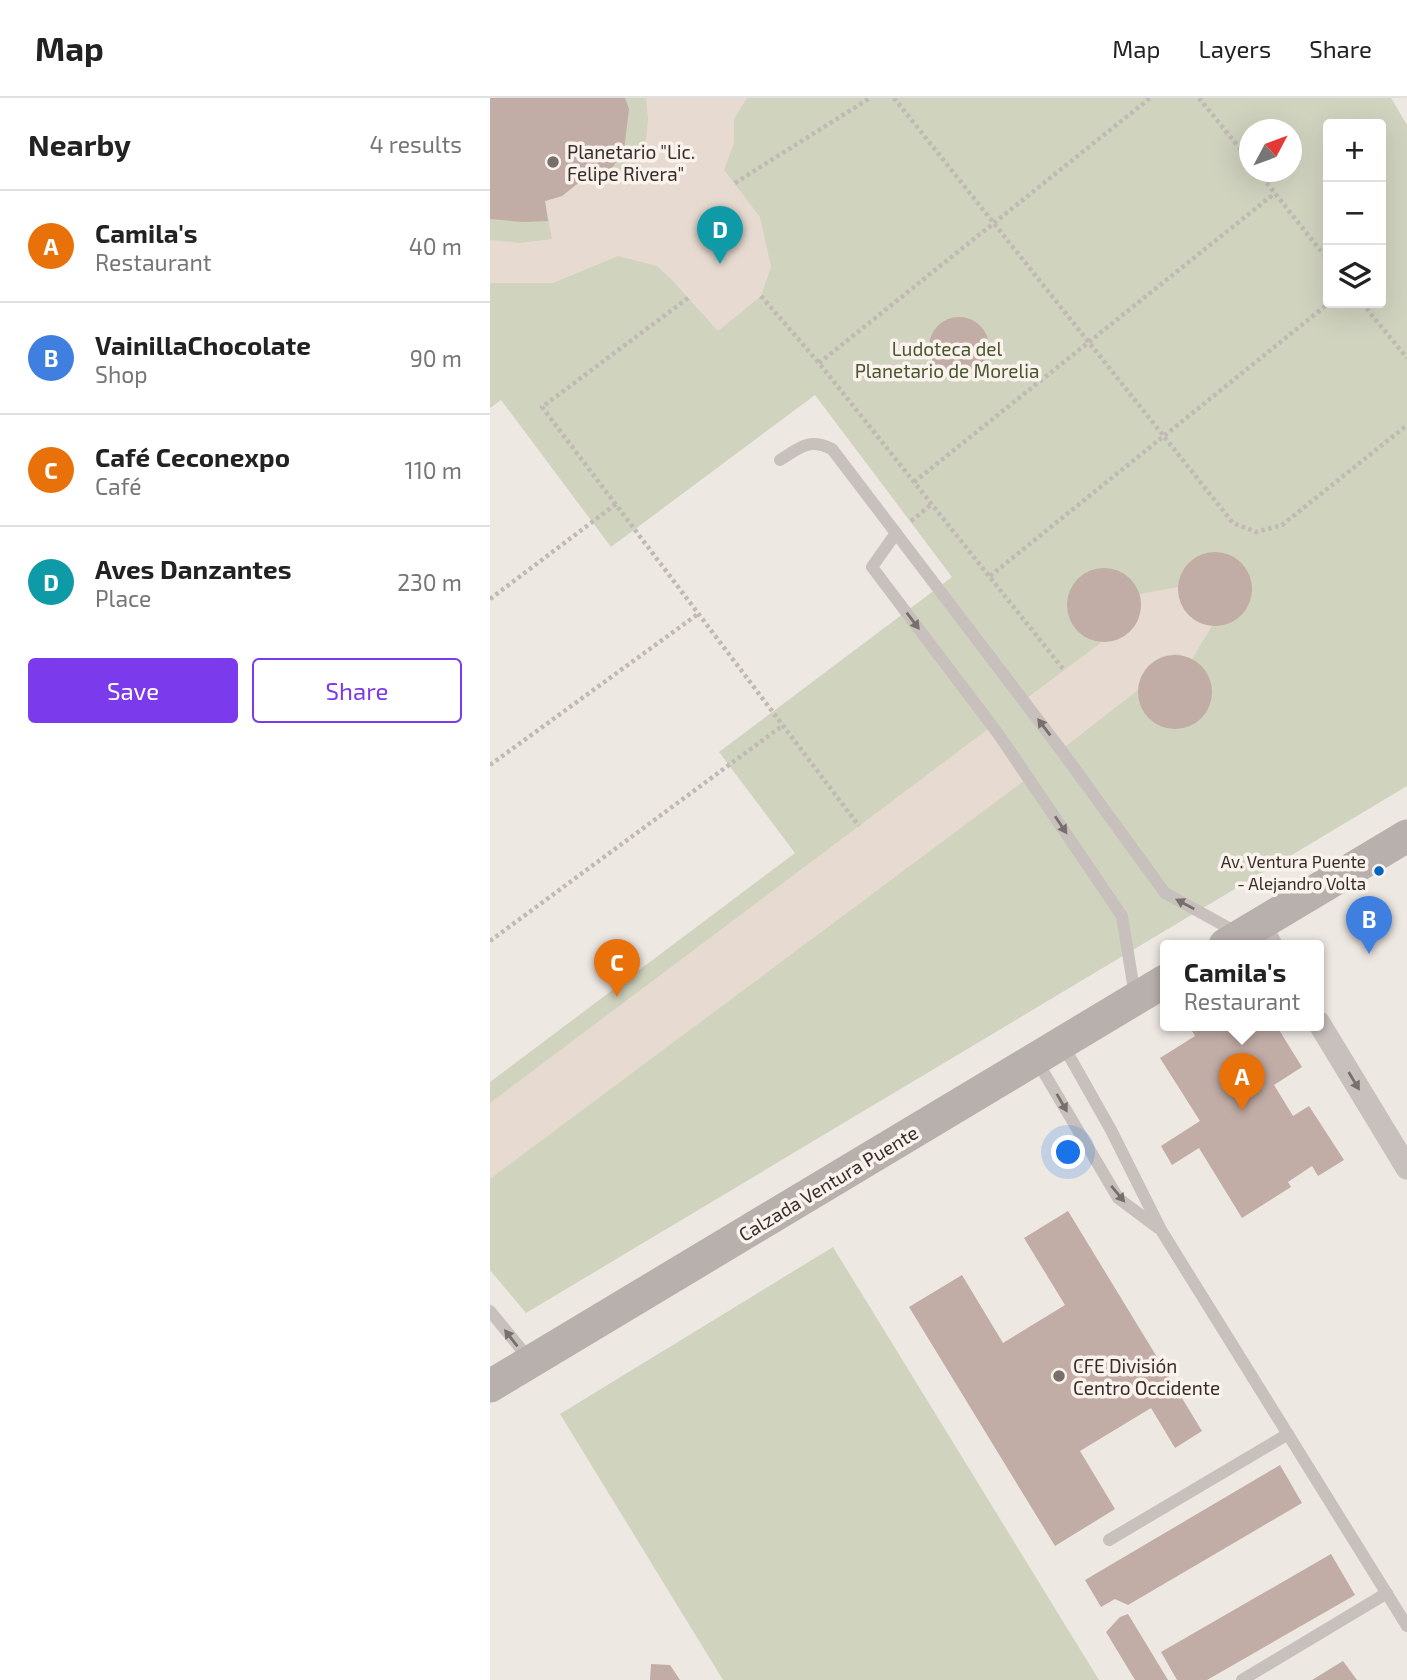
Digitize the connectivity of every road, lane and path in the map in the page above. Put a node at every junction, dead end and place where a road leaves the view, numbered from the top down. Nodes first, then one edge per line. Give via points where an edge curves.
1 (870, 98) edge
2 (894, 98) edge
3 (1150, 98) edge
4 (1199, 98) edge
5 (1239, 147) edge
6 (1266, 182) edge
7 (735, 184) dead end
8 (1275, 193) junction
9 (993, 223) junction
10 (1323, 254) edge
11 (761, 296) dead end
12 (688, 298) dead end
13 (1323, 308) edge
14 (1366, 308) edge
15 (1089, 342) junction
16 (1407, 358) edge
17 (819, 363) junction
18 (1407, 425) edge
19 (1163, 437) junction
20 (780, 460) dead end
21 (914, 482) junction
22 (616, 504) junction
23 (932, 504) junction
24 (896, 533) junction
25 (990, 576) junction
26 (490, 599) edge
27 (698, 614) junction
28 (1064, 670) dead end
29 (782, 726) junction
30 (490, 765) edge
31 (859, 826) dead end
32 (1407, 836) edge
33 (1250, 937) edge
34 (490, 941) edge
35 (1160, 984) edge
36 (1129, 1002) junction
37 (1324, 1031) edge
38 (1049, 1051) junction
39 (1407, 1168) edge
40 (1161, 1230) junction
41 (490, 1311) edge
42 (534, 1359) junction
43 (490, 1386) edge
44 (1288, 1434) junction
45 (1109, 1540) dead end
46 (1387, 1593) junction
47 (1407, 1626) edge
48 (1242, 1680) edge

1 - 7 path
2 - 9 path
3 - 9 path
4 - 5 path
6 - 8 path
8 - 10 path
8 - 15 path
9 - 15 path
9 - 17 path
11 - 17 path
12 - 22 path via 542,407
13 - 19 path
14 - 16 path
15 - 19 path
15 - 21 path
17 - 21 path
18 - 19 path via 1282,525 1256,532 1233,523
19 - 25 path
20 - 24 lane via 807,443 832,449
21 - 23 path
22 - 26 path
22 - 27 path
23 - 24 path
23 - 25 path
33 -> 24 lane via 1165,893
24 -> 36 lane via 872,567 880,585 1006,746 1122,916 1135,998
25 - 28 path
27 - 29 path
27 - 30 path
29 - 31 path
29 - 34 path
32 - 33 street
35 - 36 street, Calzada Ventura Puente
36 - 38 street, Calzada Ventura Puente
37 -> 39 street
38 - 40 lane via 1111,1130
38 -> 40 lane via 1118,1198
38 - 42 street, Calzada Ventura Puente
40 - 44 lane
42 -> 41 lane via 529,1360
42 - 43 street, Calzada Ventura Puente
44 - 45 lane
44 - 46 lane
46 - 47 lane
46 - 48 lane

